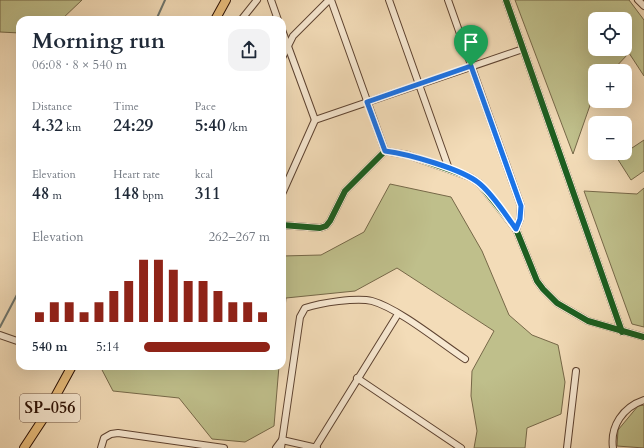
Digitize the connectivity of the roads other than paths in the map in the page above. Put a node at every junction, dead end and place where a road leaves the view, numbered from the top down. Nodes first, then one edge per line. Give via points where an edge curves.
1 (226, 0) edge
2 (256, 0) edge
3 (271, 0) edge
4 (330, 0) edge
5 (389, 0) edge
6 (448, 0) edge
7 (506, 0) edge
8 (638, 0) edge
9 (644, 6) edge
10 (217, 16) edge
11 (244, 16) edge
12 (277, 16) edge
13 (286, 40) edge
14 (288, 45) junction
15 (286, 49) edge
16 (523, 49) junction
17 (471, 66) junction
18 (419, 84) junction
19 (367, 102) junction
20 (315, 120) junction
21 (385, 151) junction
22 (449, 169) junction
23 (286, 185) edge
24 (286, 225) edge
25 (516, 229) junction
26 (398, 314) junction
27 (622, 332) junction
28 (1, 335) edge
29 (644, 337) edge
30 (16, 341) edge
31 (465, 359) dead end
32 (70, 370) edge
33 (576, 370) dead end
34 (357, 378) junction
35 (644, 400) edge
36 (282, 440) junction
37 (24, 448) edge
38 (101, 448) edge
39 (224, 448) edge
40 (276, 448) edge
41 (281, 448) edge
42 (316, 448) edge
43 (461, 448) edge
44 (567, 448) edge
45 (613, 448) edge

1 - 10 main road
2 - 11 street
3 - 12 street
4 - 14 street via 293,36
4 - 19 street
5 - 18 street
6 - 17 street
7 - 16 street
8 - 9 street
13 - 14 street
14 - 15 street
14 - 20 street
16 - 17 street
16 - 27 street
17 - 18 street
17 - 25 street via 521,206
18 - 19 street
18 - 22 street
19 - 20 street
19 - 21 street
20 - 23 street
21 - 22 street via 408,154
21 - 24 street via 344,191 326,226 320,228
22 - 25 street via 479,183
25 - 27 street via 537,281 543,289 572,313
26 - 31 street
26 - 34 street
26 - 36 street via 381,304 366,300 311,306 302,312
27 - 29 street
28 - 30 street
32 - 37 main road, SP-056
33 - 44 street
34 - 42 street
34 - 43 street
35 - 45 street via 630,407 616,423 612,435
36 - 40 street
36 - 41 street
36 - 42 street
38 - 39 street via 107,435 118,433

